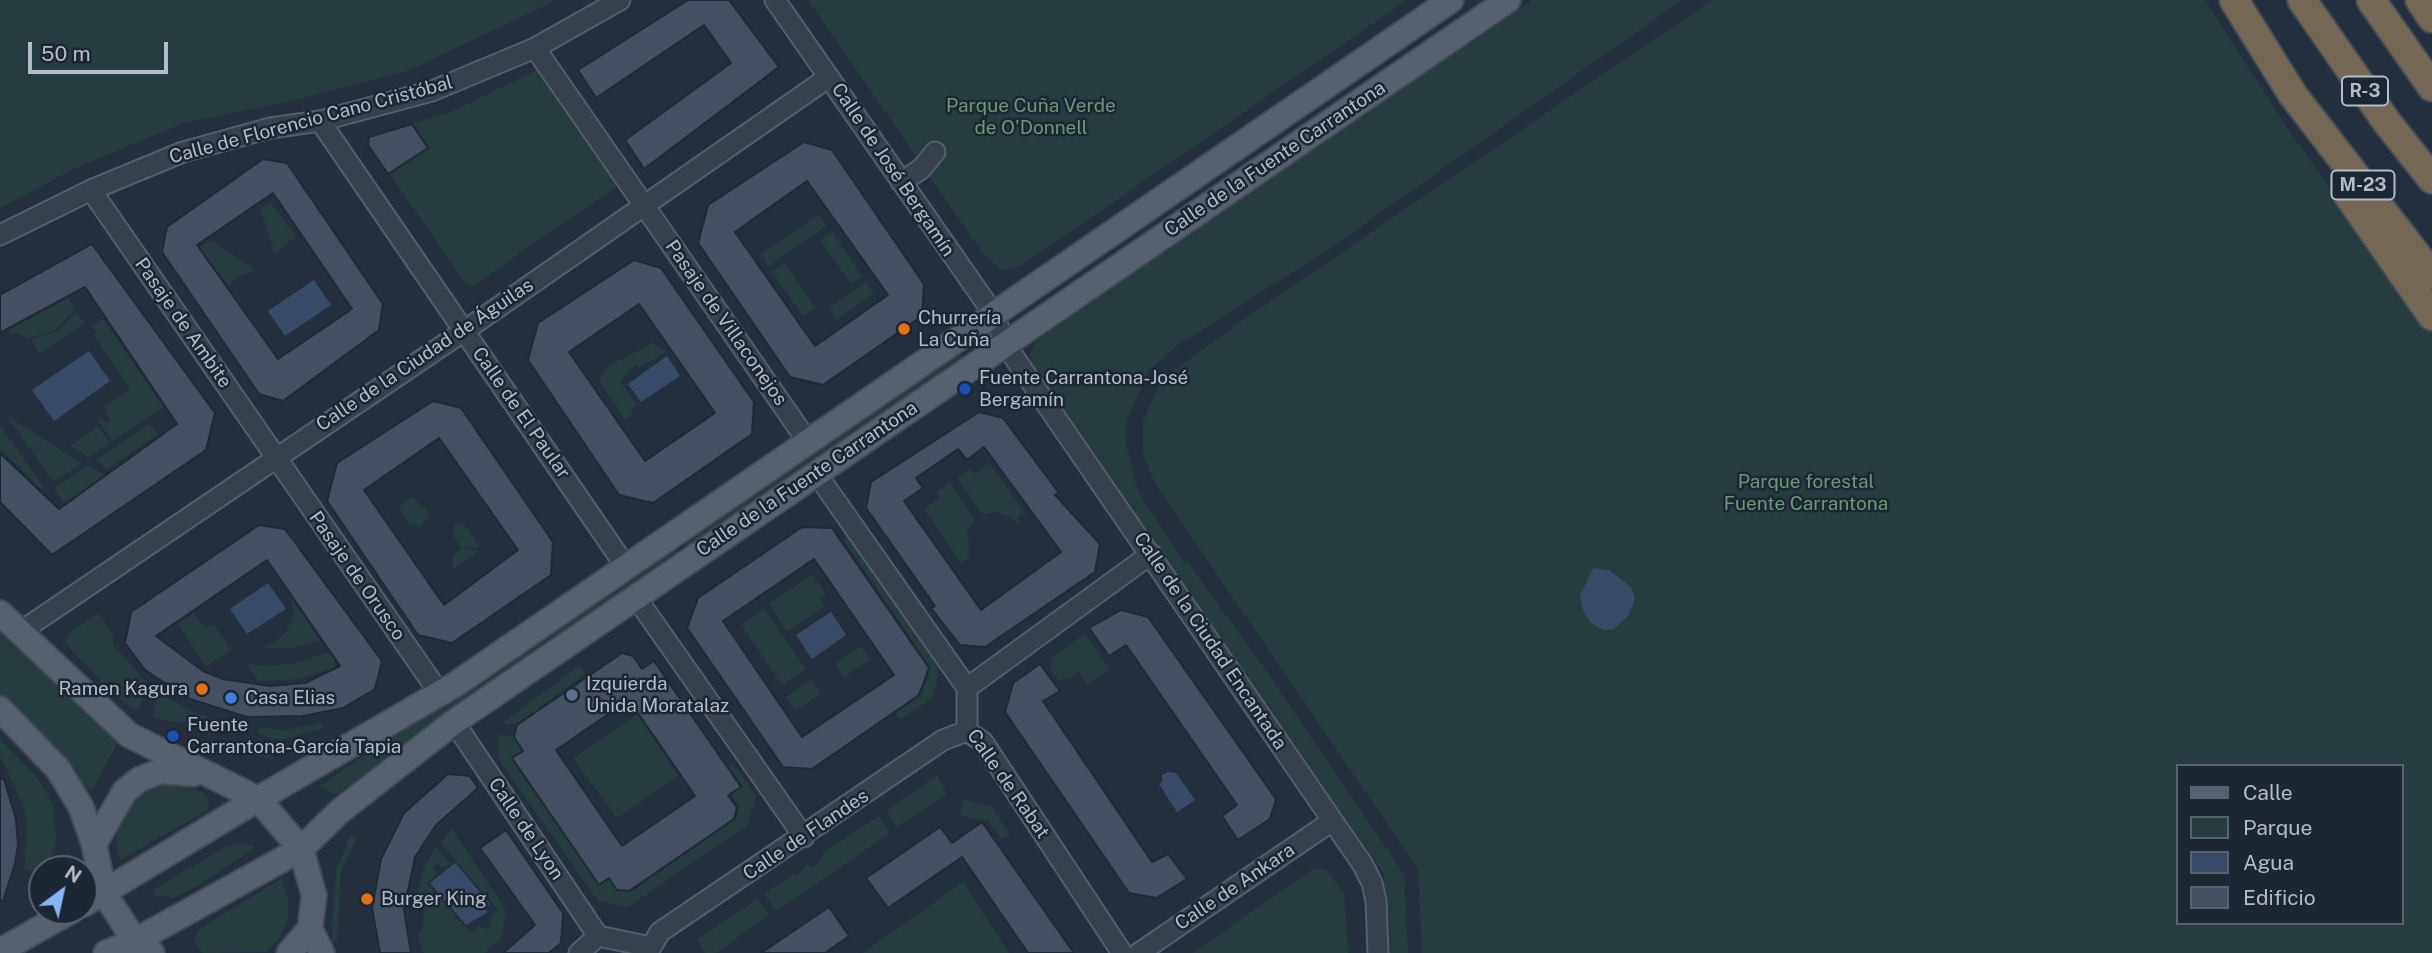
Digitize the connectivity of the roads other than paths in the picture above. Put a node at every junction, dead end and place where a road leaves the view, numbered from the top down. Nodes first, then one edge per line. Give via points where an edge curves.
1 (620, 0) edge
2 (775, 0) edge
3 (1451, 0) edge
4 (1508, 0) edge
5 (2234, 0) edge
6 (2302, 0) edge
7 (2371, 0) edge
8 (2420, 0) edge
9 (2432, 18) edge
10 (535, 48) junction
11 (829, 77) junction
12 (2432, 87) edge
13 (2293, 95) junction
14 (320, 121) junction
15 (935, 152) dead end
16 (2432, 179) edge
17 (901, 182) junction
18 (91, 190) junction
19 (643, 204) junction
20 (0, 235) edge
21 (2432, 275) edge
22 (993, 313) junction
23 (2432, 316) edge
24 (464, 331) junction
25 (1005, 344) junction
26 (808, 442) junction
27 (274, 457) junction
28 (816, 473) junction
29 (1151, 554) junction
30 (626, 567) junction
31 (635, 596) junction
32 (0, 613) edge
33 (20, 632) junction
34 (967, 688) junction
35 (440, 694) junction
36 (0, 709) edge
37 (454, 722) junction
38 (967, 731) junction
39 (211, 776) junction
40 (258, 799) junction
41 (1332, 821) junction
42 (804, 837) junction
43 (94, 845) junction
44 (301, 849) junction
45 (94, 855) edge
46 (98, 897) edge
47 (98, 903) edge
48 (46, 925) edge
49 (310, 929) junction
50 (598, 936) junction
51 (144, 947) edge
52 (652, 950) edge
53 (0, 951) edge
54 (106, 953) edge
55 (289, 953) edge
56 (322, 953) edge
57 (579, 953) edge
58 (1122, 953) edge
59 (1139, 953) edge
60 (1378, 953) edge

1 - 10 street, Calle de Florencio Cano Cristóbal
2 - 11 street, Calle de José Bergamín
3 - 22 main road, Calle de la Fuente Carrantona
4 - 25 main road, Calle de la Fuente Carrantona
5 - 13 highway, M-23
6 - 16 highway, R-3
7 - 12 highway
8 - 9 highway
10 - 14 street, Calle de Florencio Cano Cristóbal via 432,91
10 - 19 street, Pasaje de Villaconejos
11 - 17 street, Calle de José Bergamín
11 - 19 street, Calle de la Ciudad de Águilas
13 - 21 highway, M-23
13 - 23 highway via 2340,183
14 - 18 street, Calle de Florencio Cano Cristóbal via 270,128 183,152
14 - 24 street, Calle de El Paular
15 - 17 street via 929,162
17 - 22 street, Calle de José Bergamín
18 - 20 street, Calle de Florencio Cano Cristóbal
18 - 27 street, Pasaje de Ambite
19 - 24 street, Calle de la Ciudad de Águilas
19 - 26 street, Pasaje de Villaconejos
22 - 25 street, Calle de José Bergamín
22 - 26 main road, Calle de la Fuente Carrantona
24 - 27 street, Calle de la Ciudad de Águilas
24 - 30 street, Calle de El Paular
25 - 28 main road, Calle de la Fuente Carrantona
25 - 29 street, Calle de la Ciudad Encantada
26 - 30 main road, Calle de la Fuente Carrantona
27 - 33 street, Calle de la Ciudad de Águilas
27 - 35 street, Pasaje de Orusco
28 - 31 main road, Calle de la Fuente Carrantona
28 - 34 street
29 - 34 street
29 - 41 street, Calle de la Ciudad Encantada
30 - 35 main road, Calle de la Fuente Carrantona
31 - 37 main road, Calle de la Fuente Carrantona
31 - 42 street
32 - 33 main road
33 - 39 main road via 129,735
34 - 38 street, Calle de Rabat
35 - 40 main road, Calle de la Fuente Carrantona
36 - 43 main road via 58,769 81,807
37 - 44 main road, Calle de la Fuente Carrantona via 340,811
37 - 50 street, Calle de Lyon
38 - 42 street, Calle de Flandes via 943,740
38 - 58 street, Calle de Rabat via 983,742
39 - 40 main road
39 - 43 main road via 161,771 140,779 125,791
40 - 44 main road
40 - 46 main road, Calle de la Fuente Carrantona
41 - 59 street, Calle de Ankara
41 - 60 street, Calle de la Ciudad Encantada via 1372,883
42 - 52 street, Calle de Flandes via 660,932
43 - 45 main road
44 - 49 main road via 314,895
44 - 51 main road, Calle de la Fuente Carrantona
47 - 51 main road
48 - 53 main road
49 - 55 main road
49 - 56 main road
50 - 52 street
50 - 57 street
51 - 54 main road, Calle de la Fuente Carrantona

